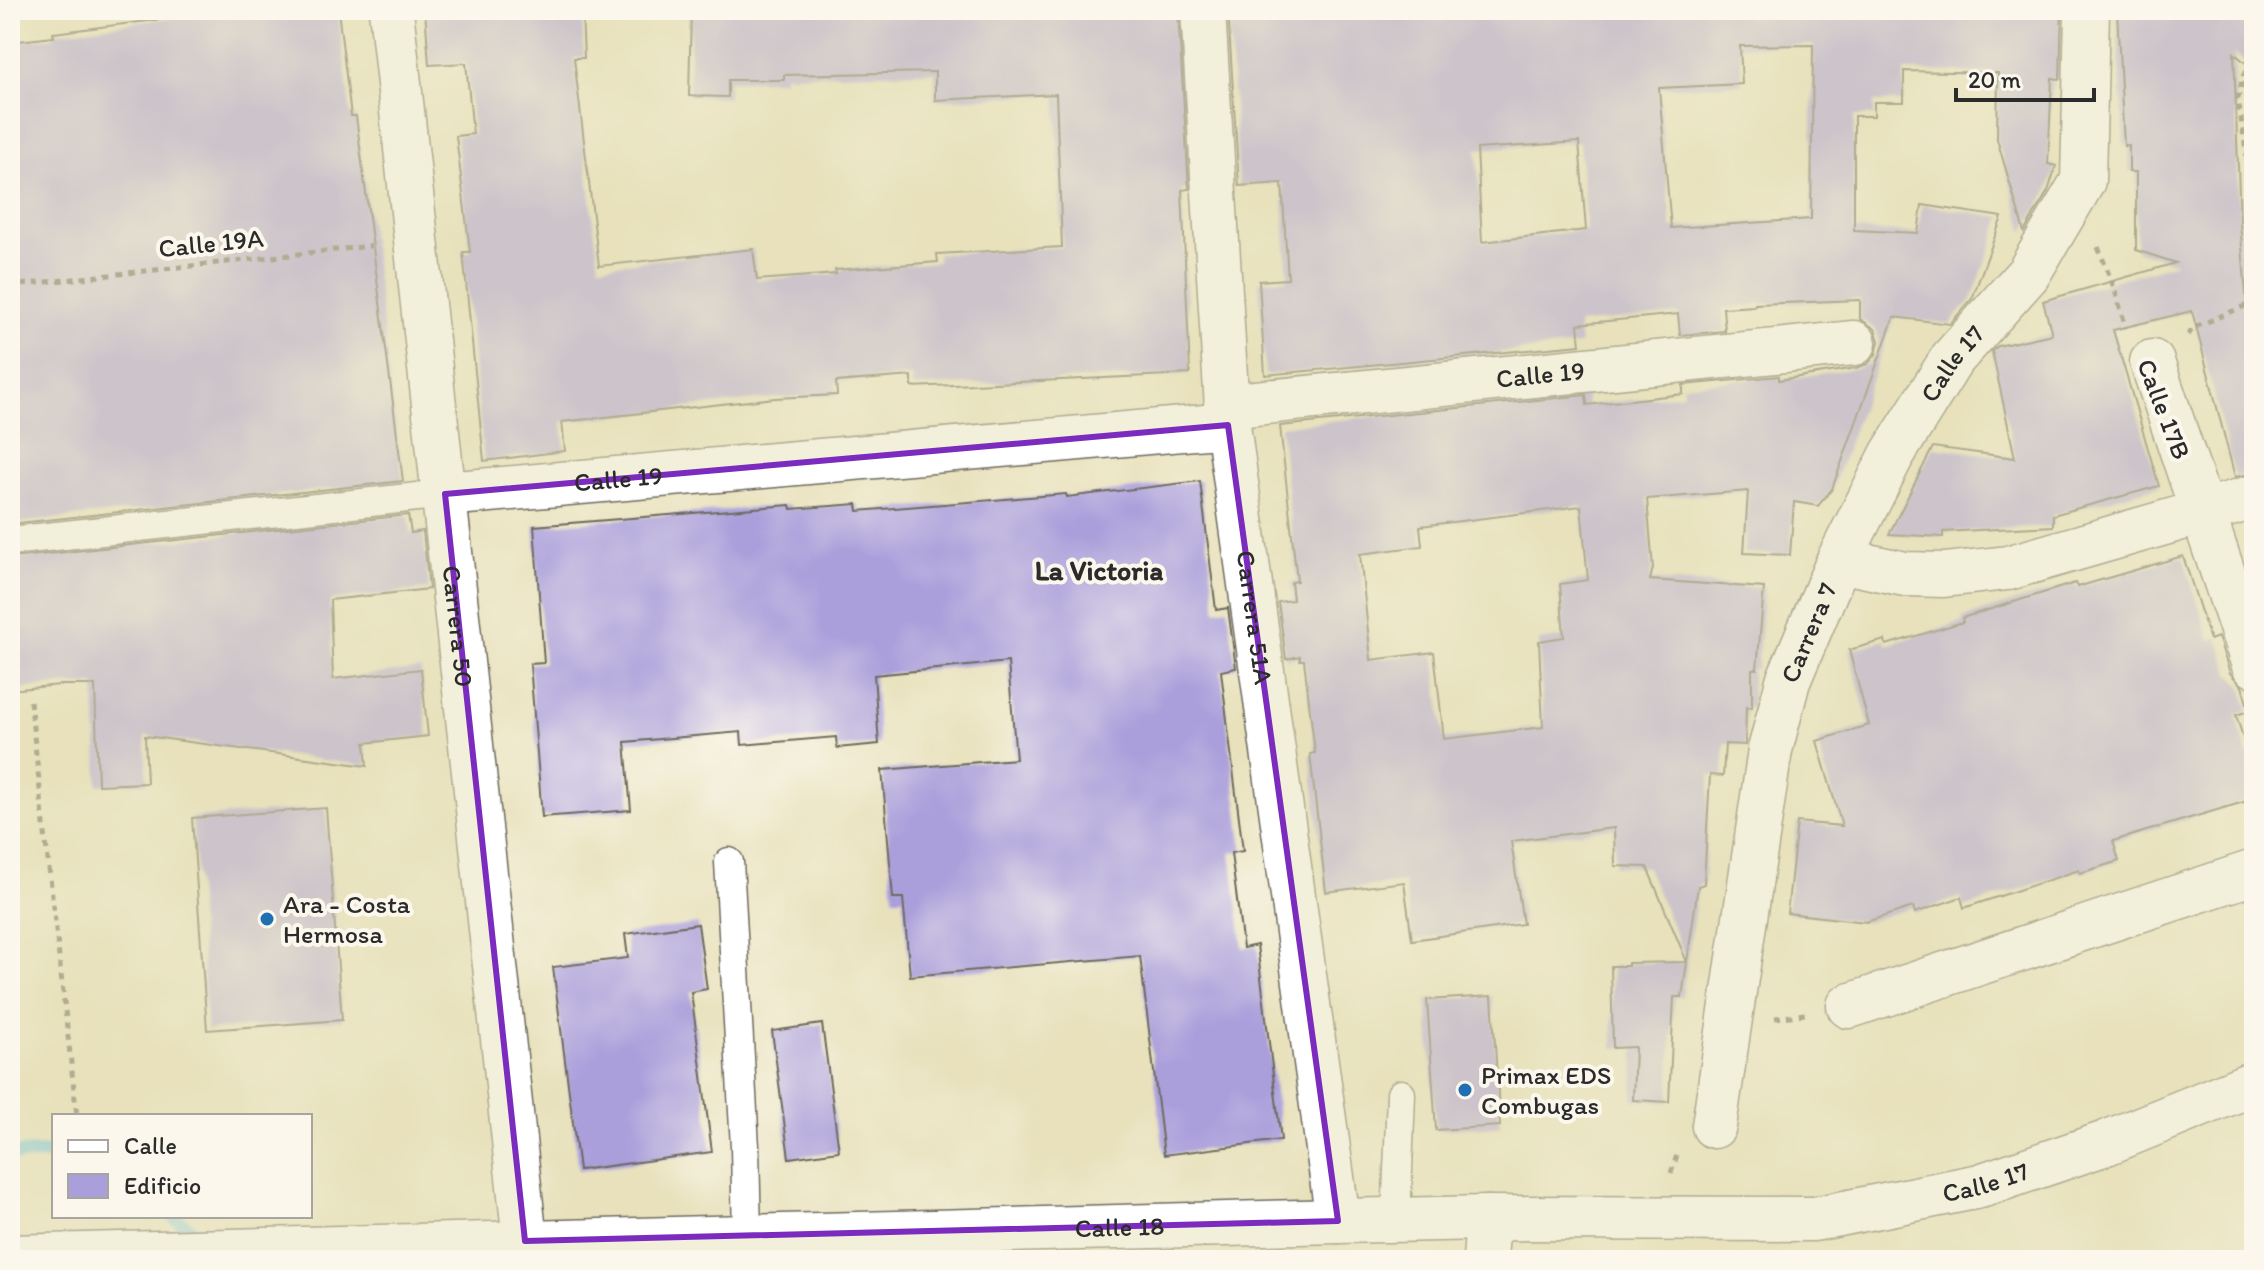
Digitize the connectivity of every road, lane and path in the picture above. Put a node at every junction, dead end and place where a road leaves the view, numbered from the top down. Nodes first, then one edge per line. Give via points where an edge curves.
1 (391, 10) edge
2 (1203, 10) edge
3 (2087, 10) edge
4 (2254, 62) edge
5 (2083, 181) junction
6 (2254, 202) edge
7 (416, 241) junction
8 (10, 286) edge
9 (2254, 302) edge
10 (1854, 343) dead end
11 (2152, 362) junction
12 (1227, 416) junction
13 (445, 494) junction
14 (2254, 497) edge
15 (2201, 511) junction
16 (10, 541) edge
17 (1839, 560) junction
18 (2254, 665) edge
19 (30, 701) dead end
20 (729, 862) dead end
21 (2254, 872) edge
22 (1849, 1006) joint
23 (1728, 1020) junction
24 (2254, 1083) edge
25 (1401, 1094) dead end
26 (77, 1114) edge
27 (1714, 1126) dead end
28 (1685, 1219) joint
29 (1338, 1221) junction
30 (1396, 1221) junction
31 (747, 1236) junction
32 (1487, 1239) edge
33 (525, 1241) junction
34 (896, 1246) edge
35 (327, 1254) edge
36 (10, 1257) edge

1 - 7 street, Carrera 50
2 - 12 street, Carrera 51A
3 - 5 street
4 - 6 path via 2243,76 2238,99
5 - 11 path, Calle 17B via 2096,243 2126,330
5 - 17 street, Calle 17 via 2028,274 1952,359 1892,455
7 - 8 path, Calle 19A
7 - 13 street, Carrera 50
9 - 11 path via 2193,328 2173,355
10 - 12 street, Calle 19
11 - 15 street, Calle 17B
12 - 13 street, Calle 19
12 - 29 street, Carrera 51A
13 - 16 lane, Calle 19
13 - 33 street, Carrera 50
14 - 15 street, Carrera 7
15 - 17 street, Carrera 7 via 2008,568 1905,574
15 - 18 street, Calle 17B
17 - 23 street, Carrera 7 via 1788,681 1770,750
19 - 26 path
20 - 31 lane
21 - 22 street
22 - 23 path via 1792,1017
23 - 27 street, Carrera 7
24 - 28 street, Calle 17 via 2106,1143 1980,1186 1814,1219
25 - 30 lane
28 - 32 street, Calle 18
29 - 30 street, Calle 18
29 - 34 street, Calle 18
30 - 32 street, Calle 18
31 - 33 street, Calle 18
31 - 34 street, Calle 18
33 - 35 street, Calle 18
35 - 36 street, Calle 18

